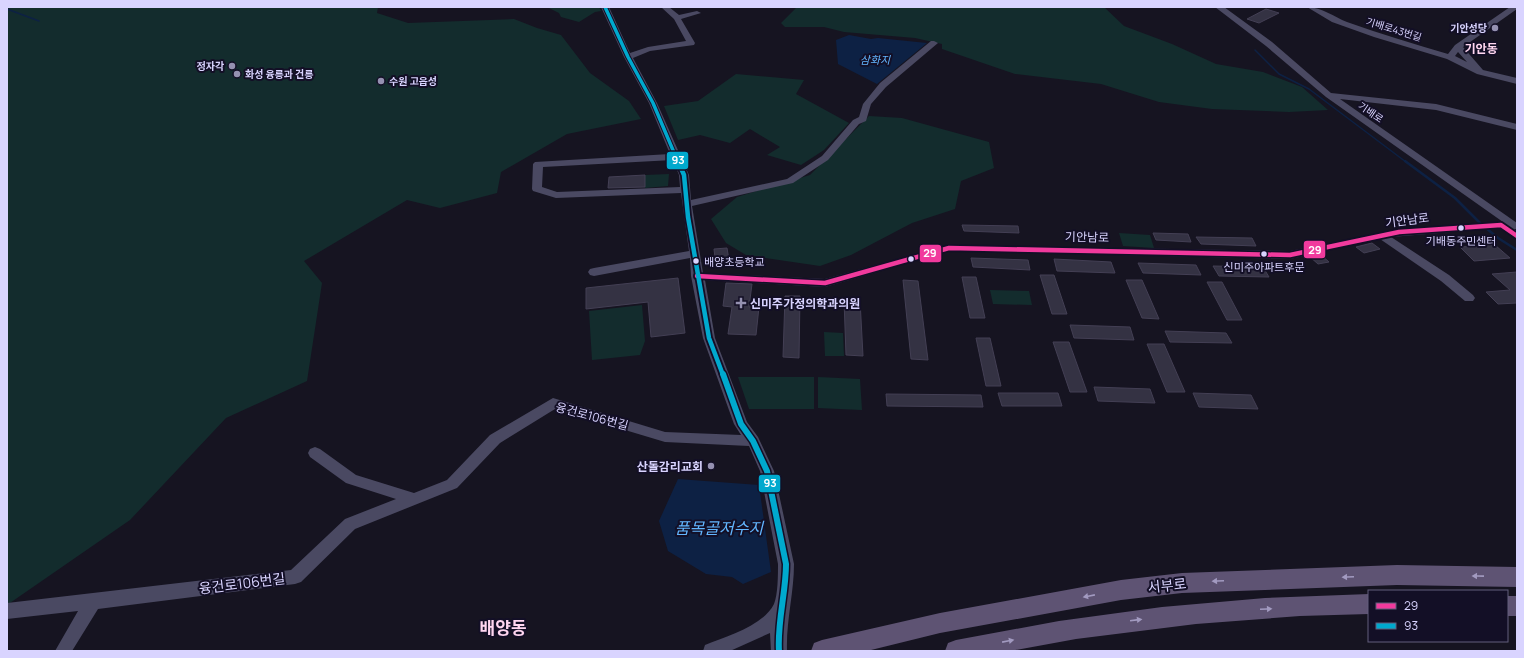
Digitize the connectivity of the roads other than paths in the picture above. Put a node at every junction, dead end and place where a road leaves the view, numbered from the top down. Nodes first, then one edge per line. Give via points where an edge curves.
1 (604, 7) edge
2 (665, 7) edge
3 (1219, 7) edge
4 (1311, 7) edge
5 (1515, 7) edge
6 (697, 13) dead end
7 (677, 18) junction
8 (934, 43) dead end
9 (1458, 47) junction
10 (628, 57) junction
11 (1450, 57) junction
12 (1480, 72) junction
13 (1517, 82) edge
14 (1329, 95) junction
15 (1517, 127) edge
16 (676, 157) junction
17 (686, 190) junction
18 (1478, 199) junction
19 (687, 204) junction
20 (1498, 226) junction
21 (1517, 227) edge
22 (1382, 236) junction
23 (1517, 236) edge
24 (694, 254) junction
25 (594, 272) dead end
26 (697, 276) junction
27 (1468, 298) dead end
28 (753, 441) junction
29 (315, 453) dead end
30 (414, 499) junction
31 (1517, 577) edge
32 (92, 602) junction
33 (1368, 604) edge
34 (782, 606) junction
35 (7, 611) edge
36 (63, 651) edge
37 (711, 651) edge
38 (779, 651) edge
39 (822, 651) edge
40 (956, 651) edge

1 - 10 street
2 - 7 street
3 - 14 street, 기배로 via 1269,44
4 - 11 street, 기배로43번길 via 1335,20
5 - 9 street
6 - 7 street
7 - 10 street via 691,43 648,49
8 - 19 street via 883,85 867,104 863,119 856,122 824,158 790,181
9 - 11 street
9 - 12 street
10 - 16 street via 654,103
11 - 12 street, 기배로43번길
12 - 13 street, 기배로43번길
14 - 15 street via 1436,107
14 - 18 street, 기배로
16 - 17 street via 684,175
16 - 17 street via 538,164 536,189 556,195
17 - 19 street
18 - 20 street
18 - 21 street, 기배로
19 - 24 street
20 - 22 street, 기안남로 via 1399,232
20 - 23 street
22 - 26 street, 기안남로 via 1290,255 949,248 825,283
22 - 27 street via 1444,278
24 - 25 street
24 - 26 street
26 - 28 street via 709,338 741,424
28 - 30 street, 융건로106번길 via 665,437 553,403 495,439 452,484
28 - 34 street via 767,471 786,564
29 - 30 street via 351,479
30 - 32 street, 융건로106번길 via 350,524 295,577
31 -> 39 main road, 서부로 via 1349,576 1159,585 940,623
32 - 35 street, 융건로106번길
32 - 36 street
40 -> 33 main road via 1037,635 1145,619 1255,609
34 - 37 street via 764,628
34 - 38 street via 778,632

